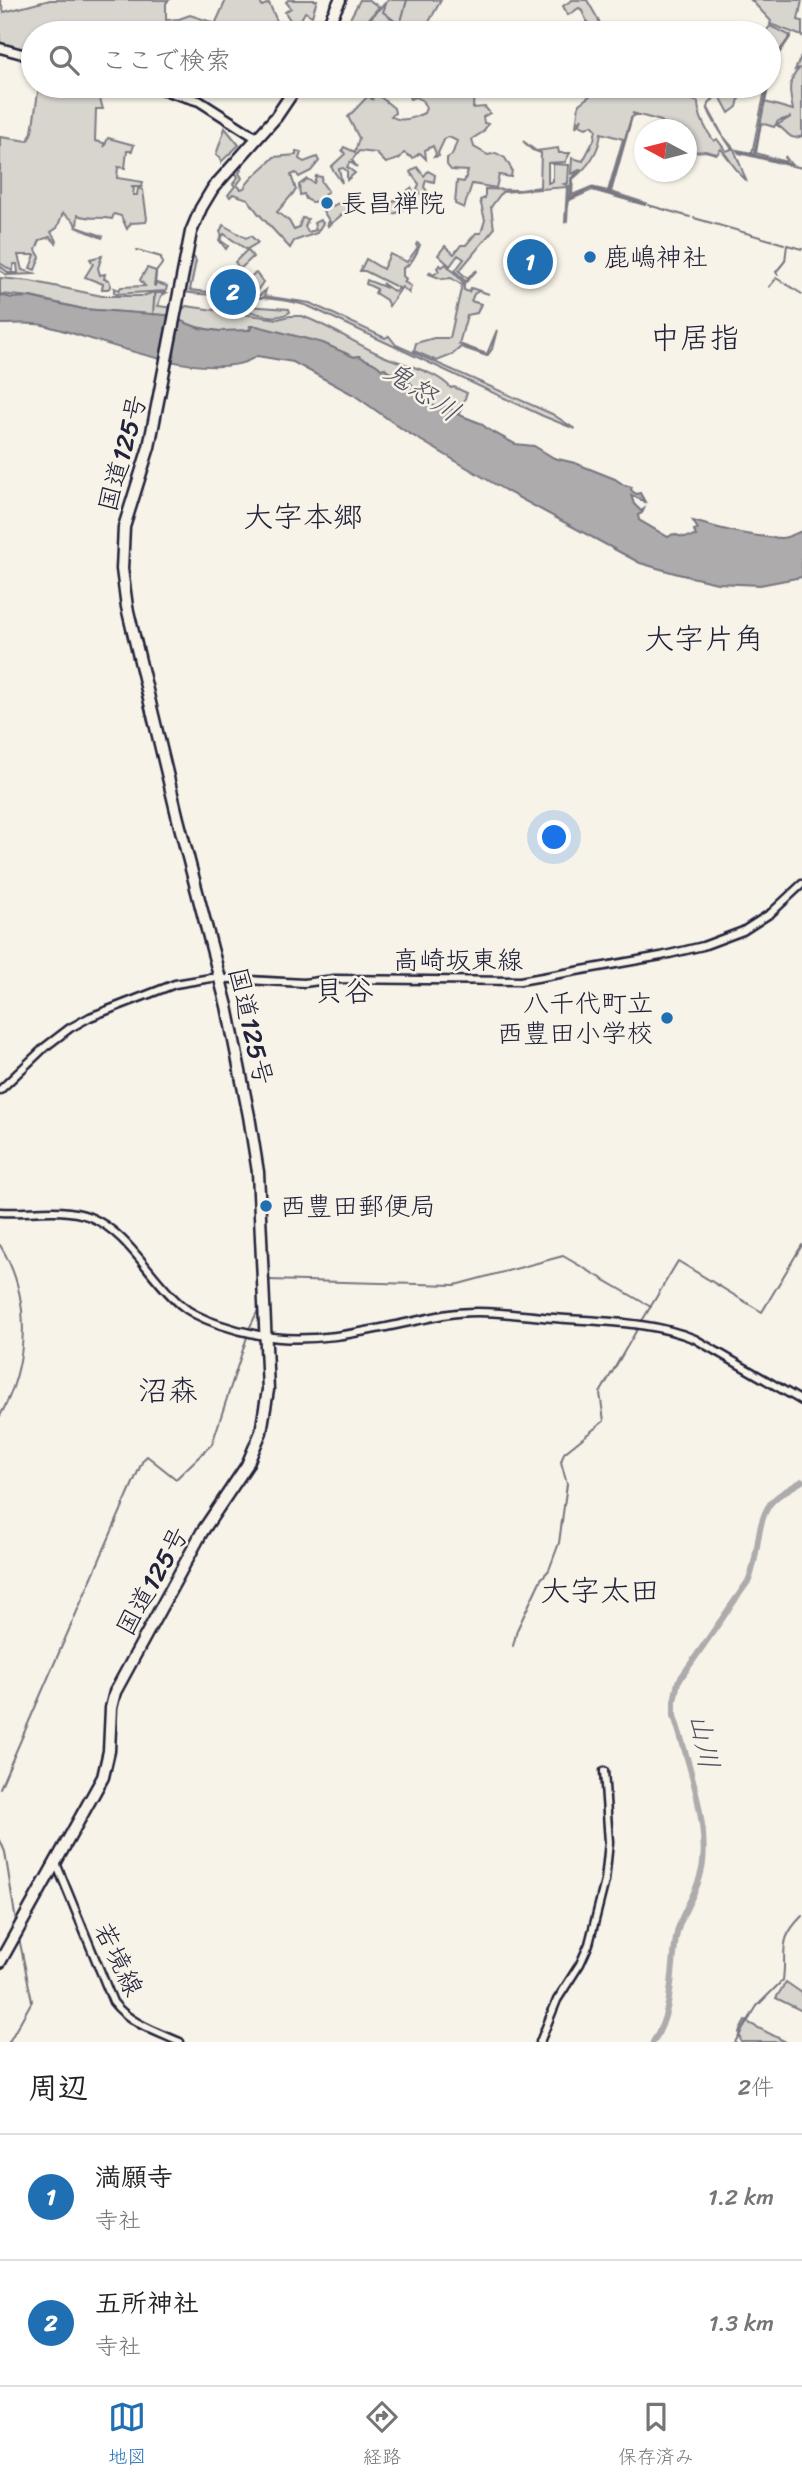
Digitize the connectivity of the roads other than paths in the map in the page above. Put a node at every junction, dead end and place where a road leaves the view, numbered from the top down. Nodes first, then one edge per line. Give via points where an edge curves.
1 (340, 0) edge
2 (330, 21) edge
3 (0, 48) edge
4 (21, 54) edge
5 (189, 98) edge
6 (288, 98) edge
7 (257, 138) junction
8 (802, 884) edge
9 (219, 978) junction
10 (0, 1090) edge
11 (0, 1212) edge
12 (267, 1337) junction
13 (802, 1401) edge
14 (604, 1772) dead end
15 (56, 1863) junction
16 (61, 1877) junction
17 (47, 1878) junction
18 (0, 1962) edge
19 (180, 2042) edge
20 (540, 2042) edge

1 - 2 highway
3 - 4 main road
5 - 7 main road
6 - 7 highway, 国道125号
7 - 9 highway, 国道125号 via 222,176 201,208 190,239 147,455 124,527 123,579
8 - 9 street, 高崎坂東線 via 768,916 721,940 661,956 527,980
9 - 10 street, 高崎坂東線 via 175,984 78,1023 51,1041
9 - 12 highway, 国道125号 via 257,1162
11 - 12 street via 93,1218 119,1238 185,1309
12 - 13 street via 354,1333 466,1313 651,1326 695,1339
12 - 15 highway, 国道125号 via 267,1400 256,1447 202,1532 120,1683 111,1708 103,1777
14 - 20 street via 609,1842 605,1881 589,1944 557,2000
15 - 16 street, 若境線
15 - 17 highway, 国道125号
16 - 17 street
16 - 19 street, 若境線 via 113,2002 133,2020
17 - 18 highway, 国道125号

